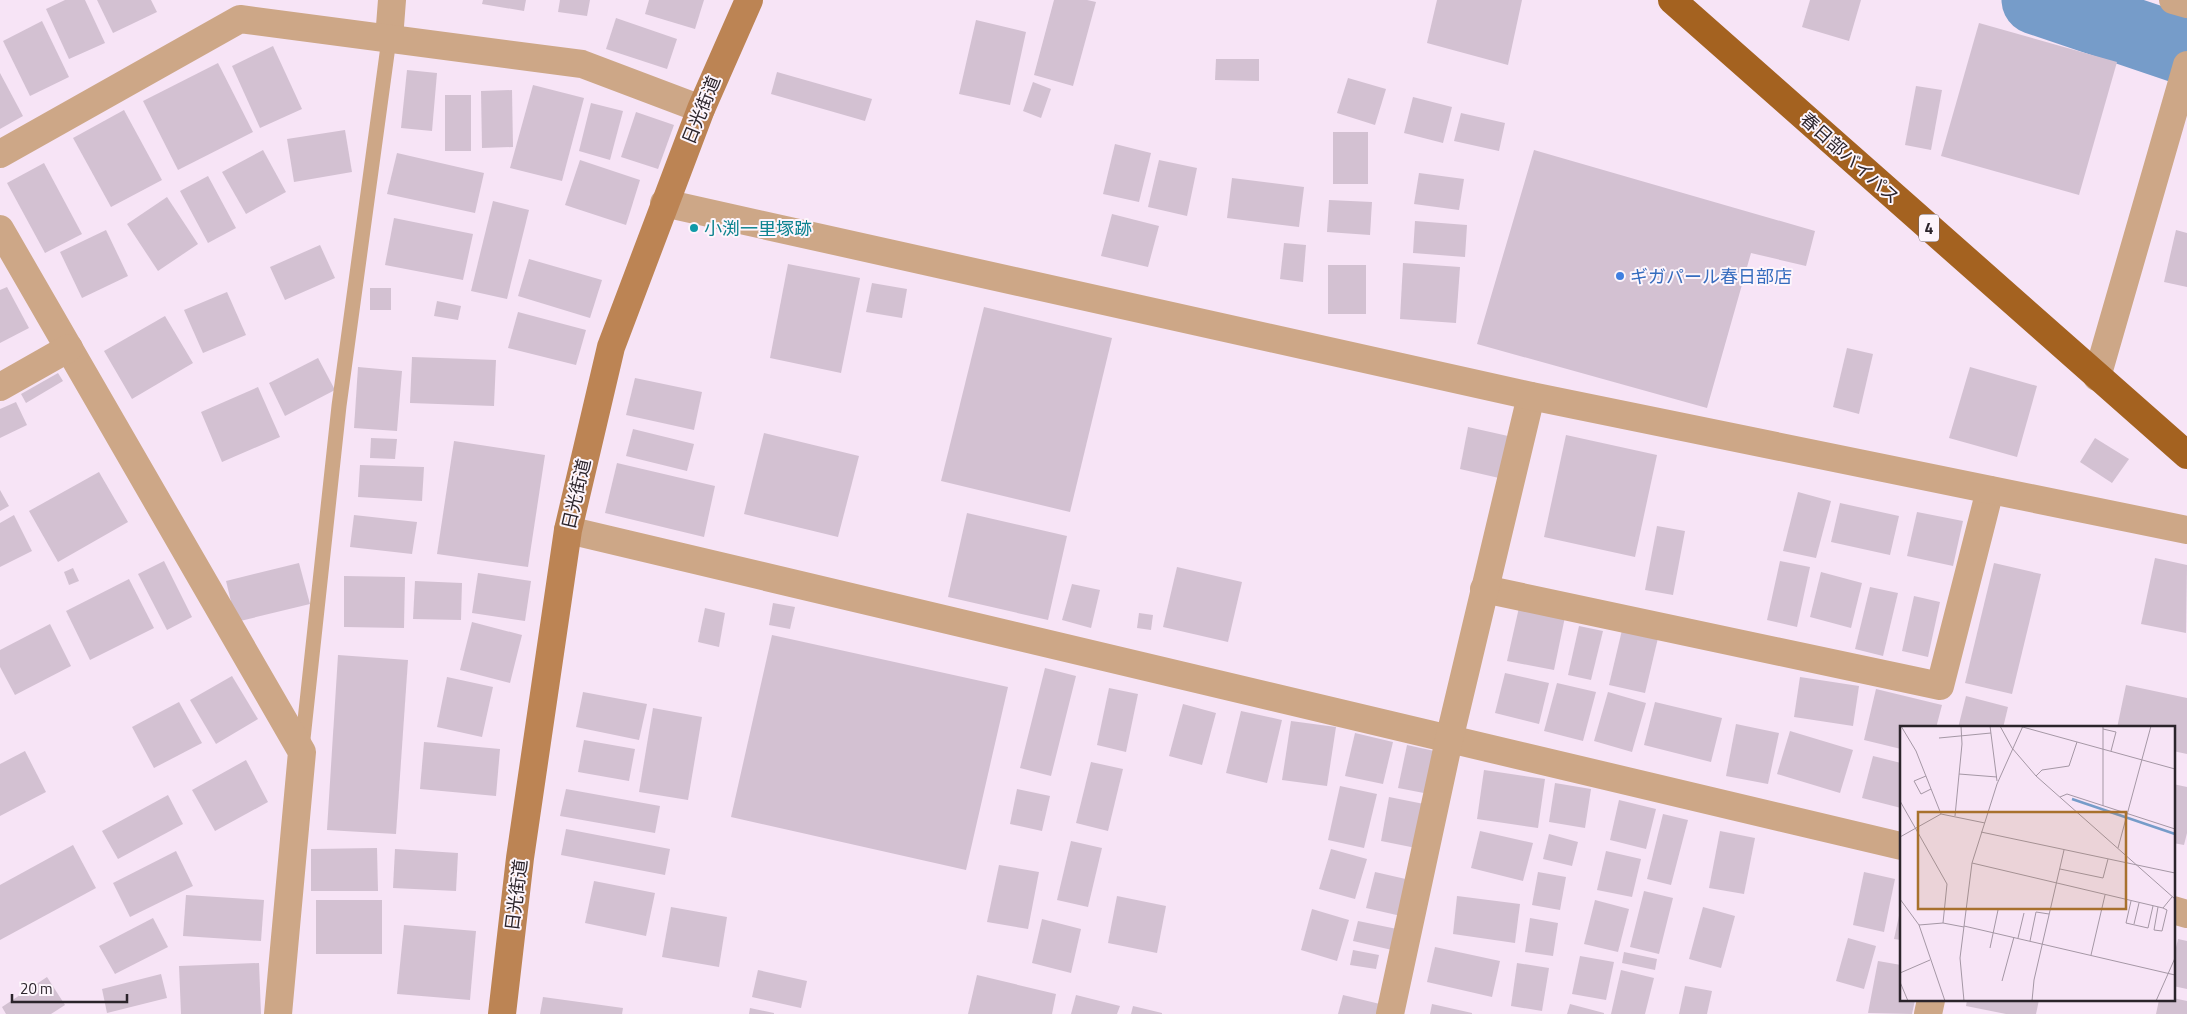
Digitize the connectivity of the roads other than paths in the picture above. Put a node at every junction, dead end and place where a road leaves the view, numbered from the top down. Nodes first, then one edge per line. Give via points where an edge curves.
1 (392, 0) edge
2 (749, 0) edge
3 (1672, 0) edge
4 (2173, 0) edge
5 (2187, 4) edge
6 (236, 9) edge
7 (389, 39) junction
8 (2185, 70) edge
9 (701, 109) junction
10 (0, 154) edge
11 (664, 203) junction
12 (0, 229) edge
13 (69, 348) junction
14 (2097, 377) junction
15 (0, 387) edge
16 (1531, 396) junction
17 (2187, 455) edge
18 (1990, 490) junction
19 (568, 530) junction
20 (2187, 530) edge
21 (1484, 589) junction
22 (1449, 740) junction
23 (302, 752) junction
24 (1900, 846) edge
25 (2174, 910) edge
26 (2187, 914) edge
27 (278, 1014) edge
28 (502, 1014) edge
29 (1390, 1014) edge

1 - 7 street
2 - 9 main road, 日光街道
3 - 14 highway, 春日部バイパス / 4
4 - 5 street
6 - 7 street
6 - 10 street
7 - 9 street via 582,64
7 - 23 lane via 339,406
8 - 14 street
9 - 11 main road, 日光街道
11 - 16 street
11 - 19 main road, 日光街道 via 611,347
12 - 13 street
13 - 15 street
13 - 23 street
14 - 17 highway, 春日部バイパス / 4
16 - 18 street
16 - 21 street
18 - 20 street
18 - 21 street via 1940,686
19 - 22 street
19 - 28 main road, 日光街道 via 520,858
21 - 22 street
22 - 24 street
22 - 29 street
23 - 27 street
25 - 26 street

